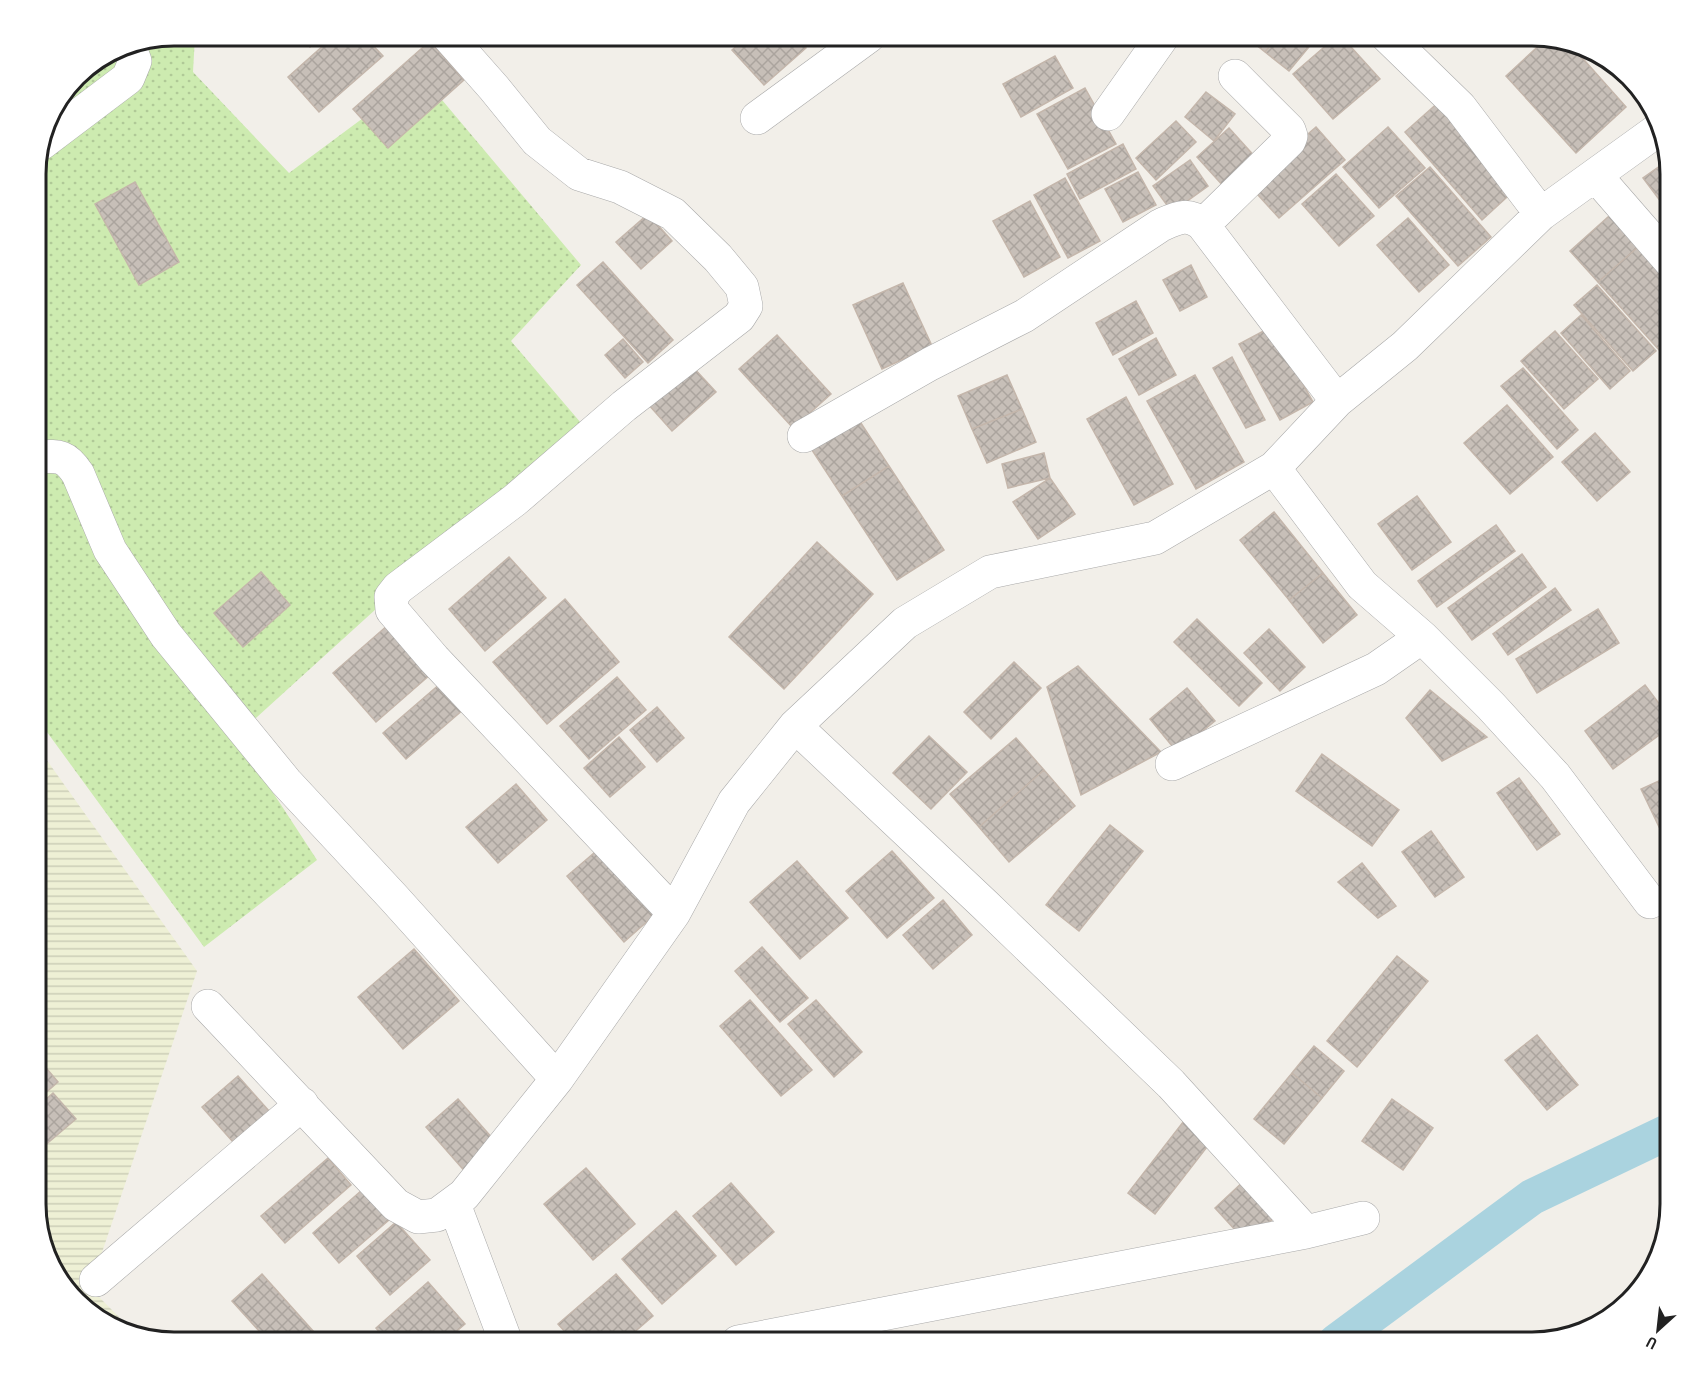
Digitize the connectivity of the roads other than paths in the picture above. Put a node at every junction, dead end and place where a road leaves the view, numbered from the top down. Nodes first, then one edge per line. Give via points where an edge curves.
1 (854, 46) edge
2 (1156, 46) edge
3 (1397, 46) edge
4 (458, 47) edge
5 (132, 54) edge
6 (1235, 76) dead end
7 (1108, 114) dead end
8 (757, 118) dead end
9 (53, 134) edge
10 (1653, 134) edge
11 (1596, 176) junction
12 (1541, 214) junction
13 (1203, 225) junction
14 (1660, 250) edge
15 (1337, 401) junction
16 (804, 436) dead end
17 (47, 457) edge
18 (1274, 468) junction
19 (1422, 637) junction
20 (795, 726) junction
21 (1172, 764) dead end
22 (1650, 902) dead end
23 (674, 913) junction
24 (208, 1006) dead end
25 (557, 1079) junction
26 (302, 1104) junction
27 (454, 1204) junction
28 (1363, 1218) dead end
29 (1306, 1232) junction
30 (96, 1280) dead end
31 (502, 1332) edge
32 (790, 1332) edge

1 - 8 street
2 - 7 street
3 - 12 street via 1460,107
4 - 23 street via 537,141 579,174 673,213 742,287 746,306 739,316 391,597 392,610 434,659
5 - 9 street via 135,61 128,78
6 - 13 street via 1291,136
10 - 11 street
11 - 12 street
11 - 14 street
12 - 15 street via 1405,346
13 - 15 street
13 - 16 street via 1183,216 1161,225 1024,316
15 - 18 street
17 - 25 street via 60,456 70,462 110,550 166,635 285,782
18 - 19 street via 1362,585
18 - 20 street via 1155,538 990,572 905,622
19 - 21 street via 1376,669
19 - 22 street via 1556,776
20 - 23 street via 734,802
20 - 29 street via 1171,1084
23 - 25 street
24 - 26 street
25 - 27 street
26 - 27 street via 396,1205 418,1217 437,1215
26 - 30 street
27 - 31 street
28 - 29 street
29 - 32 street

